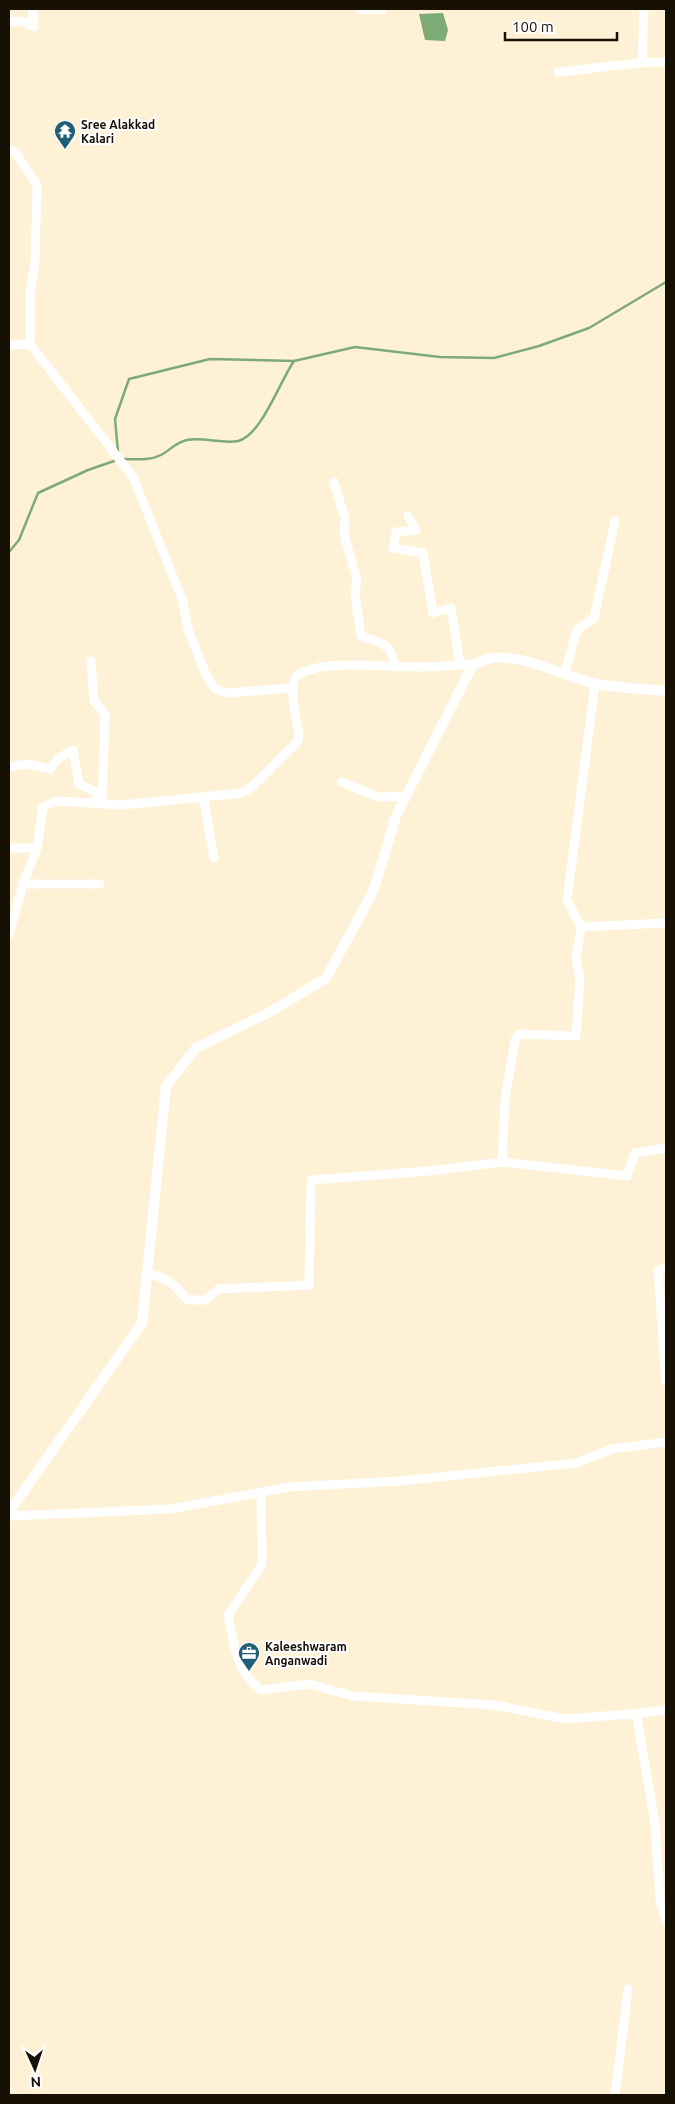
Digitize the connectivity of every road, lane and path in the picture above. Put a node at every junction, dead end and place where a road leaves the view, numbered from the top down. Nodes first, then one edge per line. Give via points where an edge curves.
1 (32, 9) edge
2 (360, 9) edge
3 (383, 9) edge
4 (644, 9) edge
5 (9, 22) edge
6 (642, 62) junction
7 (666, 62) edge
8 (558, 72) dead end
9 (9, 150) edge
10 (30, 344) junction
11 (9, 345) edge
12 (334, 482) dead end
13 (408, 516) dead end
14 (615, 521) dead end
15 (92, 661) dead end
16 (460, 664) junction
17 (476, 664) junction
18 (394, 667) junction
19 (565, 673) junction
20 (595, 684) junction
21 (292, 688) junction
22 (666, 691) edge
23 (9, 767) edge
24 (342, 782) dead end
25 (203, 796) junction
26 (406, 796) junction
27 (102, 804) junction
28 (9, 848) edge
29 (37, 848) junction
30 (214, 858) dead end
31 (23, 884) junction
32 (100, 884) dead end
33 (666, 923) edge
34 (581, 927) junction
35 (9, 934) edge
36 (666, 1148) edge
37 (502, 1162) junction
38 (666, 1268) edge
39 (146, 1273) junction
40 (666, 1382) edge
41 (666, 1442) edge
42 (261, 1493) junction
43 (9, 1514) edge
44 (666, 1710) edge
45 (630, 1714) junction
46 (666, 1921) edge
47 (628, 1989) dead end
48 (615, 2095) edge

1 - 5 street via 34,28 22,21
2 - 3 street
4 - 6 street
6 - 7 street
6 - 8 street
9 - 10 street via 16,153 37,184
10 - 11 street
10 - 21 street via 133,478 182,599 188,630 206,676 215,689 226,693
12 - 18 street via 345,519 344,534 358,580 355,594 361,636 387,646 394,655
13 - 16 street via 416,530 396,532 393,548 423,553 434,613 451,608
14 - 19 street via 594,618 576,630
15 - 27 street via 94,701 105,714
16 - 17 street
16 - 18 street
17 - 19 street via 493,659 511,660 537,663
17 - 26 street via 471,668
18 - 21 street via 310,669 296,676
19 - 20 street
20 - 22 street
20 - 34 street via 567,900
21 - 25 street via 299,736 296,744 246,791
23 - 27 street via 28,764 50,769 57,759 73,750 79,784 94,791
24 - 26 street via 378,797
25 - 27 street
25 - 30 street
26 - 39 street via 396,816 373,892 326,978 272,1011 196,1048 166,1086
27 - 29 street via 49,803 44,807
28 - 29 street
29 - 31 street
31 - 32 street
31 - 35 street
33 - 34 street
34 - 37 street via 576,959 580,979 576,1036 520,1034 516,1040 505,1099
36 - 37 street via 635,1153 627,1176
37 - 39 street via 312,1180 309,1285 218,1289 205,1300 187,1300 164,1277
38 - 40 street via 658,1270
39 - 43 street via 142,1323
41 - 42 street via 612,1449 576,1463 400,1481 290,1487
42 - 43 street via 171,1509
42 - 45 street via 262,1564 228,1616 238,1662 250,1682 261,1690 309,1684 353,1696 494,1705 565,1719
44 - 45 street
45 - 46 street via 636,1718 642,1739 655,1823 660,1901
47 - 48 street

